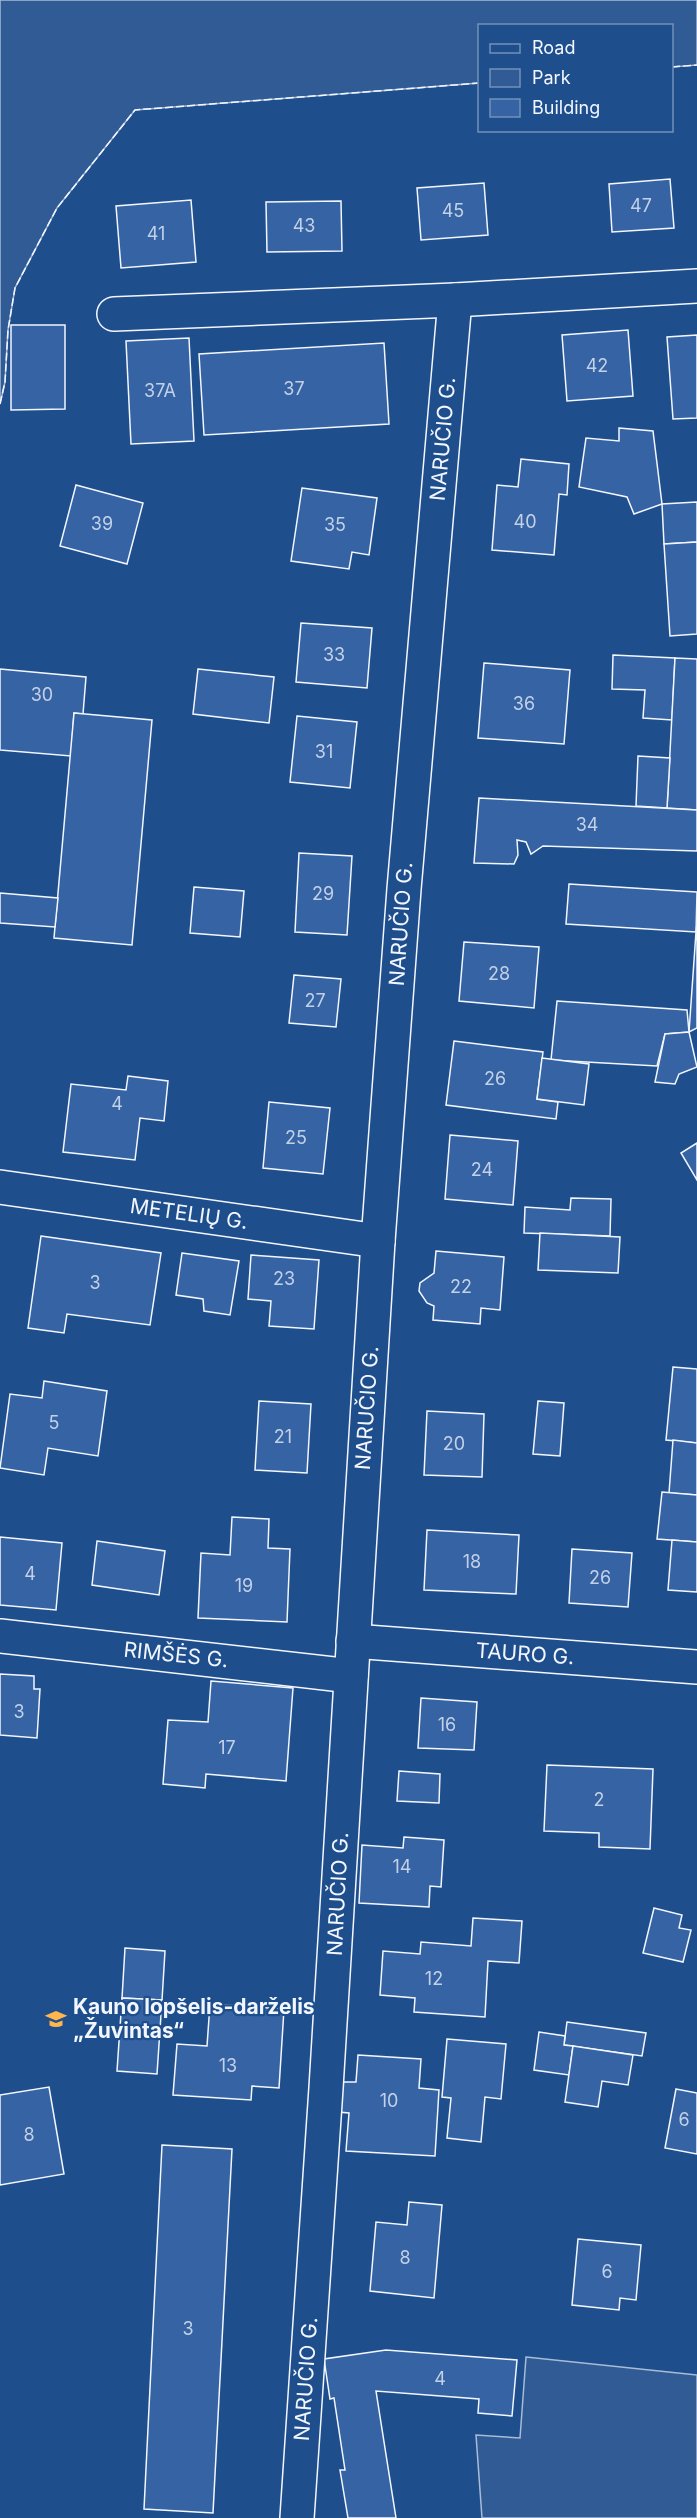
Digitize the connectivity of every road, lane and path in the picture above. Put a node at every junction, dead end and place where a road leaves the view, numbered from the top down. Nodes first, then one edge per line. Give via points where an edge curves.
1 (697, 286) edge
2 (455, 300) junction
3 (114, 314) dead end
4 (0, 1187) edge
5 (378, 1241) junction
6 (0, 1636) edge
7 (353, 1641) junction
8 (697, 1667) edge
9 (351, 1676) junction
10 (297, 2518) edge

1 - 2 street
2 - 3 street
2 - 5 street, NARUČIO G.
4 - 5 street, METELIŲ G.
5 - 7 street, NARUČIO G.
6 - 9 street, RIMŠĖS G.
7 - 8 street, TAURO G.
7 - 9 street, NARUČIO G.
9 - 10 street, NARUČIO G.

